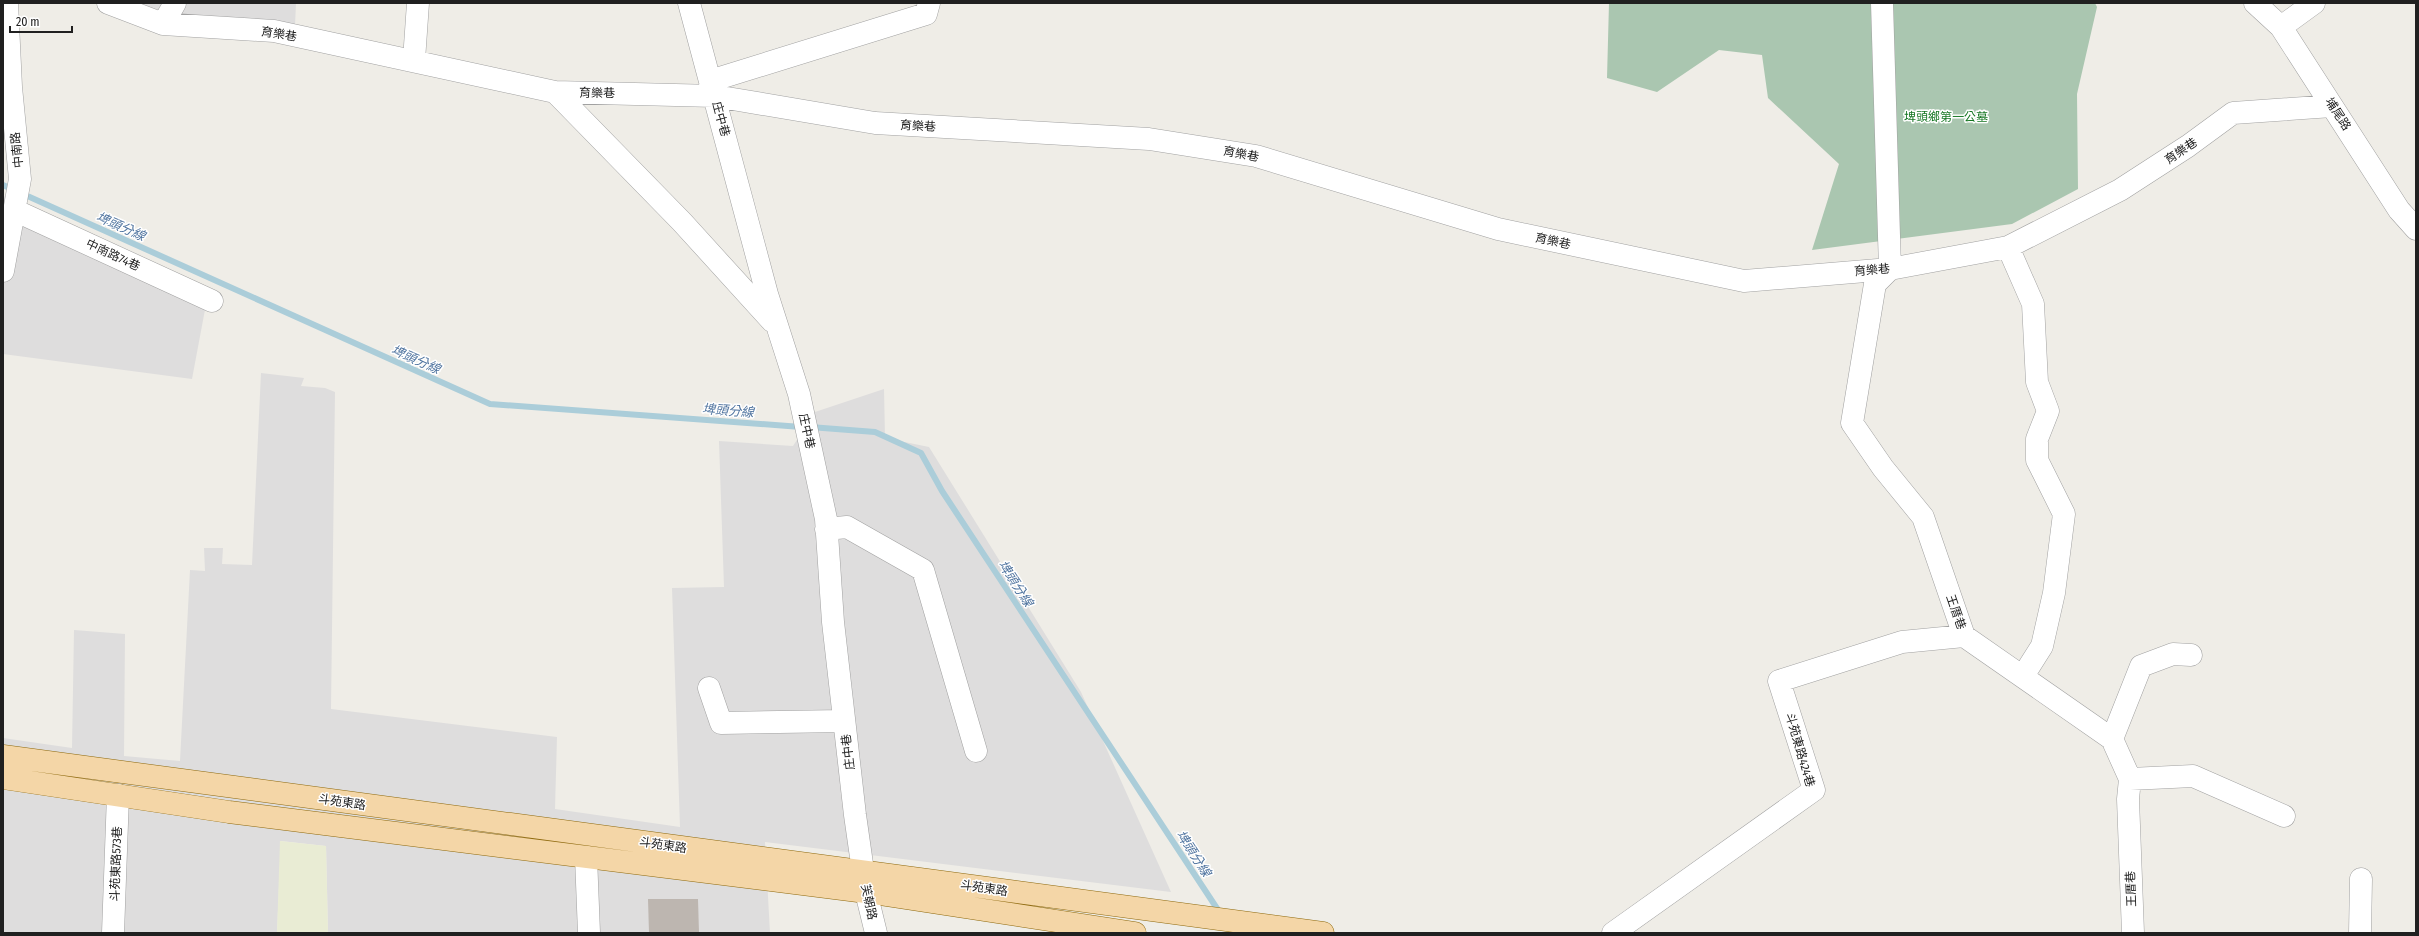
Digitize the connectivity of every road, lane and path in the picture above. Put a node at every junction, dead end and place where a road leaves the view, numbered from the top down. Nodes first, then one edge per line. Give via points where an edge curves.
1 (7, 3) edge
2 (175, 3) edge
3 (418, 3) edge
4 (689, 3) edge
5 (929, 3) edge
6 (1882, 3) edge
7 (2255, 3) edge
8 (2314, 3) edge
9 (113, 4) edge
10 (163, 24) junction
11 (2281, 27) junction
12 (414, 60) junction
13 (713, 88) junction
14 (556, 92) junction
15 (2332, 106) junction
16 (14, 210) junction
17 (2416, 229) edge
18 (2008, 247) junction
19 (1890, 269) junction
20 (3, 272) edge
21 (212, 301) dead end
22 (777, 327) junction
23 (826, 529) junction
24 (1964, 636) junction
25 (2191, 655) dead end
26 (2023, 676) junction
27 (709, 688) dead end
28 (844, 721) junction
29 (2112, 739) junction
30 (976, 751) dead end
31 (3, 756) edge
32 (3, 778) edge
33 (2130, 779) junction
34 (286, 794) junction
35 (118, 795) junction
36 (2284, 816) dead end
37 (282, 818) junction
38 (620, 839) junction
39 (586, 857) junction
40 (617, 860) junction
41 (2361, 879) dead end
42 (865, 882) junction
43 (1218, 926) edge
44 (113, 933) edge
45 (589, 933) edge
46 (876, 933) edge
47 (1134, 933) edge
48 (1323, 933) edge
49 (1613, 933) edge
50 (2133, 933) edge
51 (2360, 933) edge

1 - 16 street, 中南路 via 11,87 20,179
2 - 10 street
3 - 12 street
4 - 13 street, 庄中巷
5 - 13 street via 926,14
6 - 19 street
7 - 11 street, 埔尾路
8 - 11 street
9 - 10 street, 育樂巷
10 - 12 street, 育樂巷 via 274,31
11 - 15 street, 埔尾路
12 - 14 street, 育樂巷
13 - 14 street, 育樂巷
13 - 19 street, 育樂巷 via 875,123 1149,139 1256,156 1498,229 1744,281
13 - 22 street, 庄中巷
14 - 22 street via 682,222
15 - 17 street, 埔尾路 via 2399,210
15 - 18 street, 育樂巷 via 2233,114 2120,190
16 - 20 street, 中南路
16 - 21 street, 中南路74巷
18 - 19 street, 育樂巷
18 - 26 street via 2033,304 2037,382 2048,411 2037,439 2037,460 2064,514 2054,594 2042,646
19 - 24 street, 王厝巷 via 1875,284 1852,423 1883,468 1923,517
22 - 23 street, 庄中巷 via 799,394
23 - 28 street, 庄中巷
23 - 30 street via 847,527 923,570
24 - 26 street, 王厝巷
24 - 49 street, 斗苑東路424巷 via 1902,642 1779,681 1814,790
25 - 29 street via 2174,654 2141,666
26 - 29 street, 王厝巷
27 - 28 street via 721,723
28 - 42 street, 庄中巷
29 - 33 street, 王厝巷
31 - 34 main road, 斗苑東路
32 - 35 main road, 斗苑東路
33 - 36 street via 2193,776
33 - 50 street, 王厝巷 via 2128,799
34 - 37 main road
34 - 38 main road, 斗苑東路
35 - 37 main road, 斗苑東路
35 - 44 street, 斗苑東路573巷
37 - 39 main road, 斗苑東路
38 - 40 main road
38 - 42 main road, 斗苑東路
39 - 40 main road, 斗苑東路
39 - 45 street
40 - 42 main road, 斗苑東路
41 - 51 street
42 - 43 main road, 斗苑東路
42 - 46 street, 芙朝路
42 - 47 main road, 斗苑東路
43 - 48 main road, 斗苑東路

